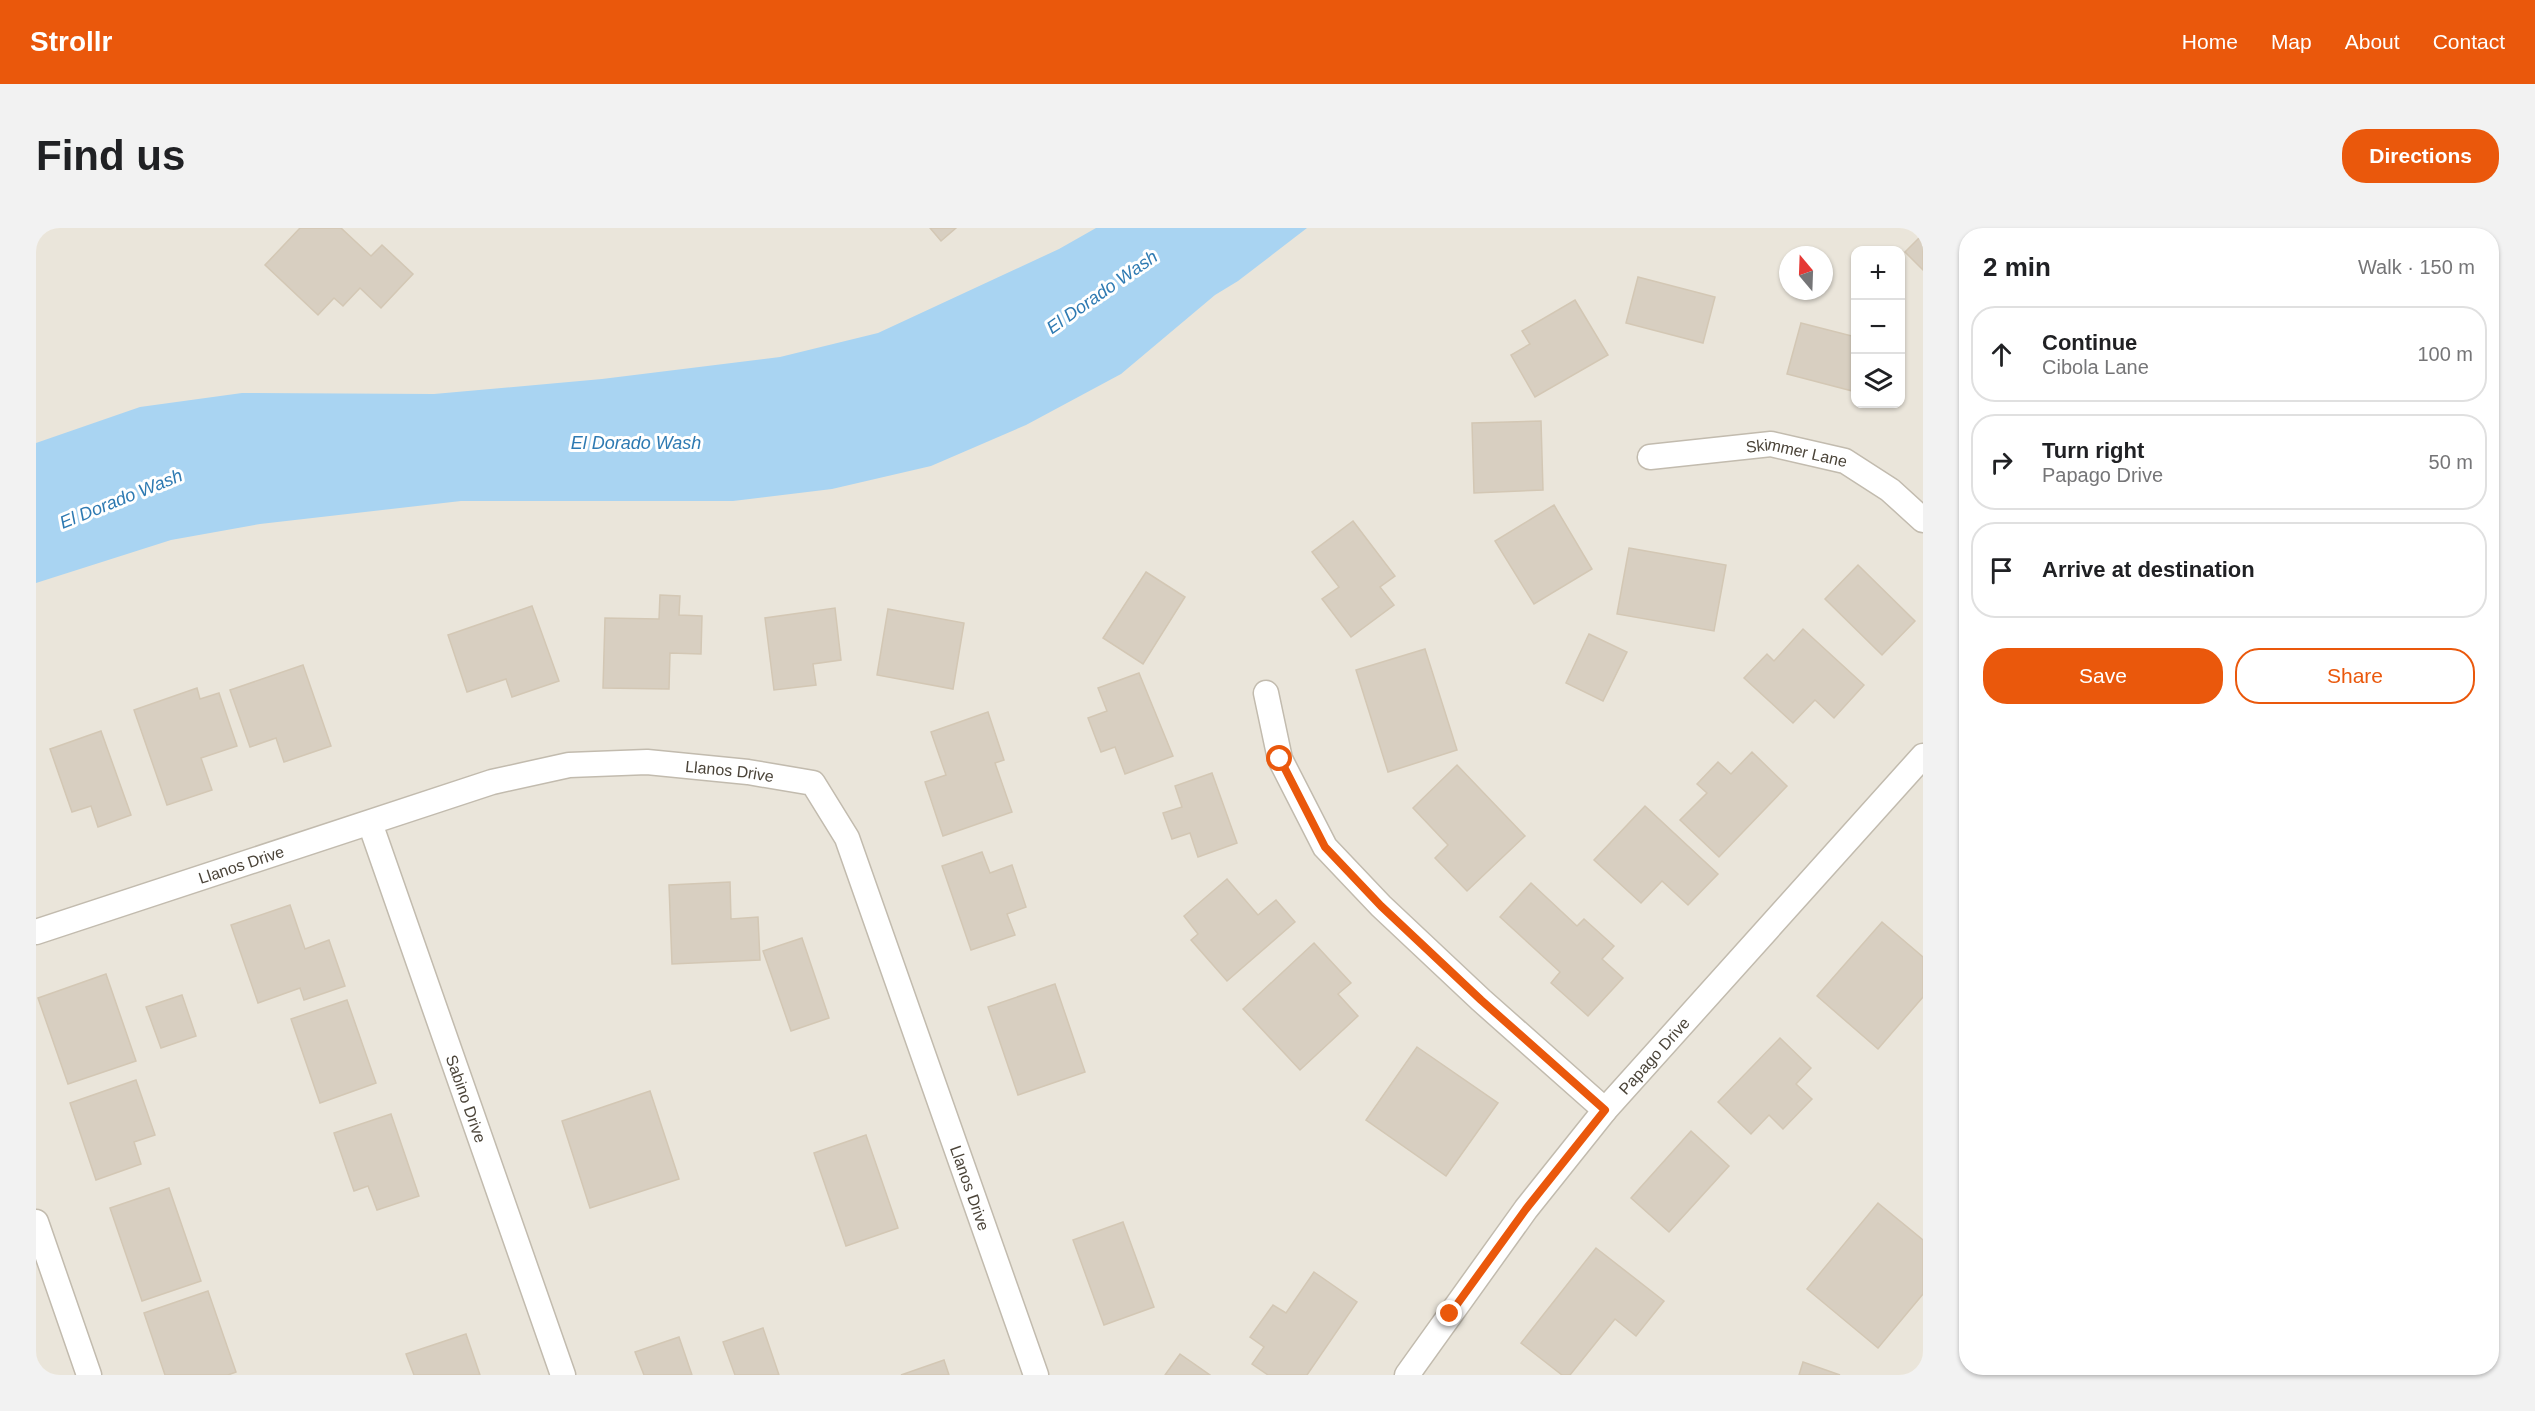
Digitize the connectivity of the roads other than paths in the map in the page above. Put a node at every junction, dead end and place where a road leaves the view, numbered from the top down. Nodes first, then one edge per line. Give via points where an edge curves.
1 (1650, 457) dead end
2 (1923, 520) edge
3 (1266, 693) dead end
4 (1923, 756) edge
5 (370, 823) junction
6 (36, 932) edge
7 (1605, 1110) junction
8 (36, 1222) edge
9 (89, 1375) edge
10 (563, 1375) edge
11 (1036, 1375) edge
12 (1407, 1375) edge

1 - 2 street, Skimmer Lane via 1771,444 1845,461 1890,490
3 - 7 street via 1280,759 1325,847 1389,914
4 - 7 street, Papago Drive
5 - 6 street, Llanos Drive
5 - 10 street, Sabino Drive
5 - 11 street, Llanos Drive via 492,782 569,765 647,762 813,783 847,838
7 - 12 street, Papago Drive via 1526,1209
8 - 9 street

